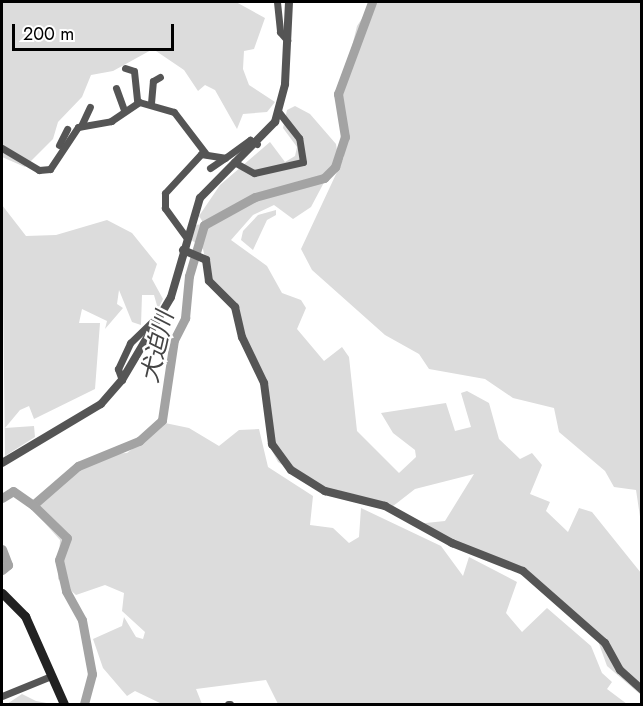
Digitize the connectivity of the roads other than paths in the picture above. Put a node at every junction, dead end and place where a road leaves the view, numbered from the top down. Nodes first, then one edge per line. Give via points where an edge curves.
1 (276, 2) edge
2 (290, 2) edge
3 (287, 40) junction
4 (125, 69) dead end
5 (160, 77) dead end
6 (116, 88) dead end
7 (137, 102) junction
8 (152, 103) junction
9 (90, 107) dead end
10 (124, 110) junction
11 (279, 112) junction
12 (81, 126) junction
13 (67, 129) dead end
14 (257, 144) junction
15 (2, 148) edge
16 (61, 150) junction
17 (206, 154) junction
18 (225, 158) junction
19 (234, 162) junction
20 (210, 168) dead end
21 (186, 237) junction
22 (183, 250) junction
23 (2, 463) edge
24 (2, 593) edge
25 (51, 676) junction
26 (642, 690) edge
27 (2, 696) edge
28 (64, 705) edge

1 - 3 street via 280,32
2 - 3 street
3 - 11 street
4 - 7 street via 134,71
5 - 8 street via 153,81
6 - 10 street
7 - 8 street
7 - 10 street
8 - 17 street via 174,112
9 - 12 street
10 - 12 street via 111,121
11 - 14 street
11 - 19 street via 298,138 303,162 254,173
12 - 16 street
13 - 16 street
14 - 18 street via 250,140
14 - 19 street
15 - 16 street via 45,171 54,166
17 - 18 street
17 - 21 street via 192,161 165,193 165,208
18 - 20 street
19 - 21 street via 200,198
21 - 22 street
22 - 23 street via 165,309 122,380 101,404
22 - 26 street via 200,256 209,281 236,307 242,337 264,383 272,444 291,470 325,491 385,507 452,543 523,571 605,643 620,670
24 - 25 main road via 22,610
25 - 27 street
25 - 28 main road

